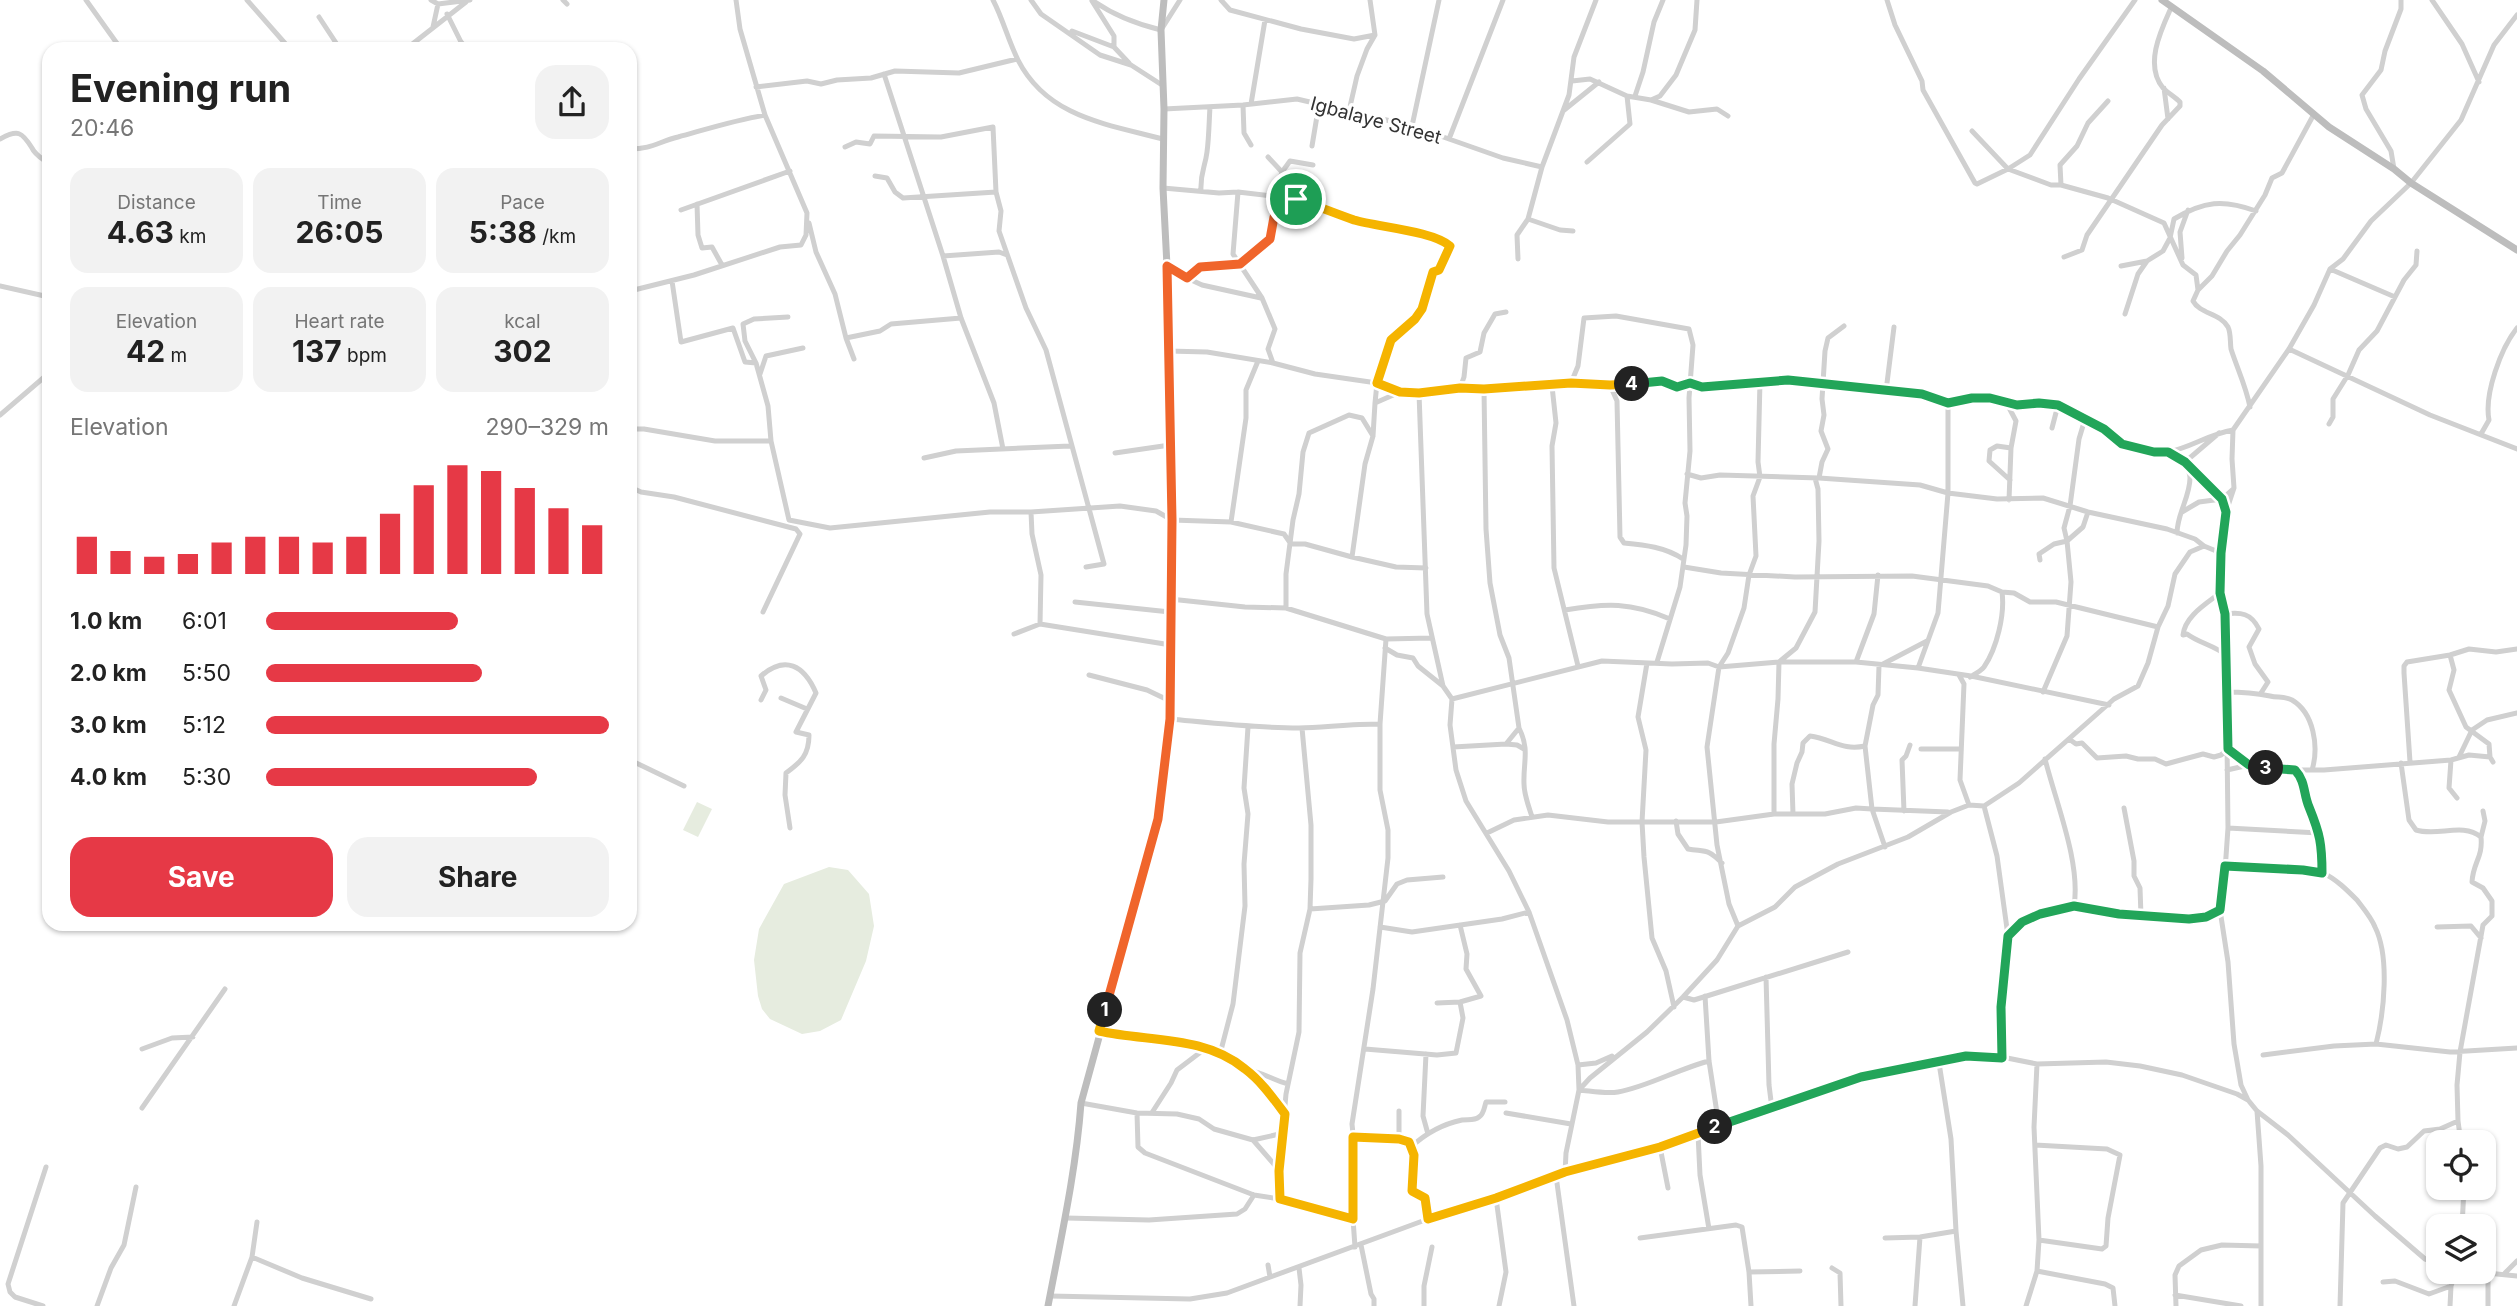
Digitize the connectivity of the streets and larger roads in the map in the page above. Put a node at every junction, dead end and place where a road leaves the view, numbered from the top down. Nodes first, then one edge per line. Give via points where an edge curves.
1 (86, 0) edge
2 (247, 0) edge
3 (431, 0) edge
4 (736, 0) edge
5 (993, 0) edge
6 (1031, 0) edge
7 (1091, 0) edge
8 (1164, 0) edge
9 (1180, 0) edge
10 (1221, 0) edge
11 (1370, 0) edge
12 (1439, 0) edge
13 (1503, 0) edge
14 (1596, 0) edge
15 (1663, 0) edge
16 (1698, 0) edge
17 (1887, 0) edge
18 (2135, 0) edge
19 (2162, 0) edge
20 (2402, 0) edge
21 (2432, 0) edge
22 (468, 1) edge
23 (438, 4) junction
24 (2171, 8) junction
25 (447, 14) junction
26 (2517, 15) edge
27 (319, 17) dead end
28 (1265, 20) junction
29 (433, 27) junction
30 (1063, 28) junction
31 (1161, 30) junction
32 (1375, 35) junction
33 (116, 42) edge
34 (284, 42) edge
35 (335, 42) edge
36 (415, 42) edge
37 (461, 42) edge
38 (1114, 47) junction
39 (1017, 59) junction
40 (1131, 65) junction
41 (884, 74) junction
42 (1572, 81) junction
43 (1599, 82) junction
44 (2479, 82) junction
45 (1162, 85) junction
46 (756, 87) junction
47 (2164, 89) junction
48 (1627, 96) junction
49 (1635, 96) junction
50 (1651, 100) junction
51 (2108, 101) dead end
52 (1251, 104) junction
53 (1318, 104) junction
54 (1243, 105) junction
55 (1210, 107) junction
56 (1164, 108) junction
57 (1349, 111) junction
58 (1563, 111) junction
59 (2315, 114) junction
60 (765, 115) junction
61 (1728, 116) dead end
62 (2168, 119) junction
63 (1412, 126) junction
64 (1972, 131) dead end
65 (903, 135) junction
66 (0, 139) edge
67 (1163, 139) junction
68 (1449, 139) junction
69 (1251, 145) dead end
70 (1312, 146) dead end
71 (845, 147) dead end
72 (637, 149) edge
73 (1268, 157) dead end
74 (42, 158) edge
75 (1587, 162) dead end
76 (1313, 165) dead end
77 (1542, 167) junction
78 (2008, 169) junction
79 (2394, 169) junction
80 (790, 171) junction
81 (1282, 172) junction
82 (875, 176) dead end
83 (2411, 183) junction
84 (2061, 185) junction
85 (1163, 188) junction
86 (1201, 191) junction
87 (996, 192) junction
88 (1238, 192) junction
89 (1275, 195) junction
90 (924, 198) junction
91 (1296, 199) junction
92 (2113, 200) junction
93 (697, 204) junction
94 (681, 210) dead end
95 (2188, 210) junction
96 (2256, 211) junction
97 (807, 213) junction
98 (1274, 217) junction
99 (1528, 219) junction
100 (1573, 231) dead end
101 (2170, 237) junction
102 (2517, 250) edge
103 (2417, 251) dead end
104 (943, 256) junction
105 (1007, 256) junction
106 (2064, 257) dead end
107 (1518, 259) dead end
108 (2147, 261) junction
109 (1240, 264) junction
110 (722, 265) junction
111 (2182, 265) junction
112 (1167, 266) junction
113 (2121, 266) dead end
114 (2330, 269) junction
115 (1187, 278) junction
116 (672, 281) junction
117 (0, 286) edge
118 (637, 289) edge
119 (2198, 290) junction
120 (42, 295) edge
121 (2395, 297) junction
122 (1262, 298) junction
123 (1506, 312) dead end
124 (2125, 313) dead end
125 (788, 317) dead end
126 (961, 318) junction
127 (1844, 326) dead end
128 (1894, 327) dead end
129 (2517, 328) edge
130 (846, 338) junction
131 (803, 348) dead end
132 (2289, 349) junction
133 (1168, 351) junction
134 (854, 359) dead end
135 (1250, 360) junction
136 (1258, 361) junction
137 (756, 363) junction
138 (1273, 363) junction
139 (1253, 369) junction
140 (760, 374) junction
141 (2348, 375) junction
142 (42, 379) edge
143 (1760, 382) junction
144 (1377, 383) junction
145 (1571, 383) junction
146 (1690, 383) junction
147 (1823, 384) junction
148 (1610, 385) junction
149 (1552, 386) junction
150 (1702, 387) junction
151 (1460, 388) junction
152 (1484, 389) junction
153 (1886, 391) junction
154 (1400, 392) junction
155 (1419, 393) junction
156 (1689, 398) junction
157 (2006, 402) junction
158 (1375, 403) junction
159 (1948, 403) junction
160 (2058, 405) junction
161 (2250, 407) junction
162 (0, 415) edge
163 (2085, 419) junction
164 (2329, 424) dead end
165 (2052, 428) dead end
166 (637, 429) edge
167 (2233, 430) junction
168 (2219, 433) junction
169 (2481, 434) junction
170 (1373, 436) junction
171 (771, 441) junction
172 (1170, 445) junction
173 (1070, 446) junction
174 (2011, 448) junction
175 (1003, 449) junction
176 (2517, 449) edge
177 (2168, 452) junction
178 (1115, 453) dead end
179 (924, 458) dead end
180 (2185, 462) junction
181 (1687, 474) junction
182 (1760, 477) junction
183 (1817, 478) junction
184 (2010, 480) junction
185 (2234, 488) junction
186 (637, 490) edge
187 (1948, 493) junction
188 (2222, 499) junction
189 (2009, 500) junction
190 (2070, 506) junction
191 (1090, 510) junction
192 (2088, 512) junction
193 (2182, 512) junction
194 (2226, 512) junction
195 (1031, 513) junction
196 (1172, 520) junction
197 (2177, 520) junction
198 (1231, 522) junction
199 (2167, 529) junction
200 (2177, 533) junction
201 (2067, 541) junction
202 (1291, 544) junction
203 (2204, 546) junction
204 (2221, 553) junction
205 (1352, 557) junction
206 (1683, 559) junction
207 (2040, 560) dead end
208 (1086, 567) dead end
209 (1684, 567) junction
210 (1426, 568) junction
211 (1749, 575) junction
212 (1878, 575) junction
213 (1816, 576) junction
214 (1941, 581) junction
215 (2002, 592) junction
216 (2220, 593) junction
217 (1170, 599) junction
218 (1075, 603) dead end
219 (1286, 607) junction
220 (2071, 607) junction
221 (1564, 610) junction
222 (763, 612) dead end
223 (1170, 612) junction
224 (2225, 614) junction
225 (1670, 619) junction
226 (1040, 624) junction
227 (2158, 627) junction
228 (1014, 634) dead end
229 (1431, 638) junction
230 (1386, 639) junction
231 (1927, 641) junction
232 (1171, 645) junction
233 (1385, 648) junction
234 (2517, 649) edge
235 (2226, 655) junction
236 (2451, 655) junction
237 (1657, 662) junction
238 (1779, 662) junction
239 (1856, 662) junction
240 (1647, 663) junction
241 (1578, 666) junction
242 (1879, 666) junction
243 (1719, 667) junction
244 (1918, 668) junction
245 (1089, 675) dead end
246 (1959, 675) junction
247 (1971, 676) junction
248 (1513, 682) junction
249 (1964, 684) junction
250 (1443, 686) junction
251 (2226, 691) junction
252 (2043, 692) junction
253 (2261, 693) junction
254 (781, 698) dead end
255 (1452, 699) junction
256 (761, 700) dead end
257 (1170, 701) junction
258 (2109, 705) junction
259 (807, 709) junction
260 (2517, 713) edge
261 (1170, 719) junction
262 (1380, 724) junction
263 (1248, 727) junction
264 (1302, 728) junction
265 (1519, 728) junction
266 (2472, 730) junction
267 (2069, 739) junction
268 (1506, 744) junction
269 (1910, 745) dead end
270 (1864, 746) junction
271 (1453, 747) junction
272 (1524, 749) junction
273 (1921, 749) dead end
274 (1961, 749) junction
275 (2228, 749) junction
276 (2459, 757) junction
277 (2045, 760) junction
278 (2451, 760) junction
279 (2410, 762) junction
280 (637, 763) edge
281 (2401, 763) junction
282 (2249, 765) junction
283 (2227, 770) junction
284 (2295, 770) junction
285 (2312, 770) junction
286 (684, 786) dead end
287 (2457, 798) dead end
288 (1969, 805) junction
289 (1984, 806) junction
290 (2124, 808) dead end
291 (1872, 809) junction
292 (1904, 811) junction
293 (2483, 811) dead end
294 (1951, 812) junction
295 (1774, 814) junction
296 (1793, 814) junction
297 (1532, 817) junction
298 (1676, 821) junction
299 (1642, 822) junction
300 (1716, 822) junction
301 (790, 828) dead end
302 (2228, 828) junction
303 (1487, 833) junction
304 (2319, 833) junction
305 (2481, 837) junction
306 (1885, 847) junction
307 (1722, 863) junction
308 (2225, 866) junction
309 (2322, 873) junction
310 (1443, 877) dead end
311 (1385, 901) junction
312 (2074, 906) junction
313 (1310, 909) junction
314 (2220, 910) junction
315 (1529, 912) junction
316 (2141, 916) junction
317 (1460, 925) junction
318 (1738, 926) junction
319 (1380, 927) junction
320 (2437, 927) dead end
321 (2008, 936) junction
322 (2481, 938) junction
323 (1848, 951) dead end
324 (1766, 977) junction
325 (225, 989) dead end
326 (1705, 996) junction
327 (1683, 997) junction
328 (1460, 1002) junction
329 (1437, 1003) dead end
330 (1674, 1007) junction
331 (1099, 1031) junction
332 (193, 1037) junction
333 (2376, 1044) junction
334 (1206, 1048) junction
335 (2517, 1048) edge
336 (142, 1049) dead end
337 (1365, 1049) junction
338 (1620, 1052) junction
339 (2460, 1052) junction
340 (1220, 1054) junction
341 (1426, 1054) junction
342 (2263, 1055) dead end
343 (2002, 1058) junction
344 (1709, 1061) junction
345 (1939, 1063) junction
346 (2037, 1063) junction
347 (1578, 1065) junction
348 (1247, 1070) junction
349 (1288, 1084) junction
350 (1579, 1090) junction
351 (2248, 1100) junction
352 (1082, 1102) junction
353 (1505, 1102) dead end
354 (142, 1108) dead end
355 (1772, 1109) junction
356 (1153, 1111) junction
357 (1399, 1111) dead end
358 (2257, 1111) junction
359 (1137, 1112) junction
360 (1506, 1113) dead end
361 (1285, 1114) junction
362 (2458, 1121) junction
363 (1571, 1124) junction
364 (1719, 1126) junction
365 (2459, 1130) edge
366 (1284, 1133) junction
367 (1428, 1133) junction
368 (1698, 1134) junction
369 (1353, 1137) junction
370 (1399, 1139) junction
371 (1253, 1140) junction
372 (2035, 1145) junction
373 (1411, 1147) junction
374 (1660, 1147) junction
375 (46, 1167) dead end
376 (1279, 1171) junction
377 (1565, 1172) junction
378 (1556, 1177) junction
379 (136, 1187) dead end
380 (1668, 1188) dead end
381 (2349, 1193) junction
382 (1254, 1195) junction
383 (1496, 1198) junction
384 (1280, 1199) junction
385 (1066, 1218) junction
386 (1353, 1219) junction
387 (1428, 1219) junction
388 (257, 1222) dead end
389 (1709, 1229) junction
390 (1956, 1231) junction
391 (1920, 1237) junction
392 (1640, 1238) dead end
393 (1885, 1238) dead end
394 (2039, 1240) junction
395 (1358, 1246) junction
396 (2261, 1246) junction
397 (1432, 1247) dead end
398 (252, 1257) junction
399 (2426, 1259) edge
400 (2517, 1261) edge
401 (1268, 1265) dead end
402 (1299, 1268) junction
403 (1832, 1268) dead end
404 (1800, 1271) dead end
405 (2037, 1271) junction
406 (1749, 1272) junction
407 (2505, 1273) junction
408 (2496, 1274) edge
409 (2517, 1276) edge
410 (1270, 1277) junction
411 (2383, 1282) dead end
412 (2488, 1284) edge
413 (2451, 1286) joint
414 (2175, 1295) junction
415 (1050, 1296) junction
416 (371, 1299) dead end
417 (43, 1306) edge
418 (97, 1306) edge
419 (234, 1306) edge
420 (1048, 1306) edge
421 (1300, 1306) edge
422 (1374, 1306) edge
423 (1424, 1306) edge
424 (1499, 1306) edge
425 (1574, 1306) edge
426 (1751, 1306) edge
427 (1841, 1306) edge
428 (1916, 1306) edge
429 (1963, 1306) edge
430 (2026, 1306) edge
431 (2115, 1306) edge
432 (2176, 1306) edge
433 (2242, 1306) edge
434 (2261, 1306) edge
435 (2340, 1306) edge
436 (2450, 1306) edge
437 (2488, 1306) edge

1 - 33 street
2 - 34 street
3 - 23 street
4 - 46 street
5 - 39 street
6 - 30 street via 1041,14
7 - 31 street
7 - 38 street via 1114,36
8 - 31 street
9 - 31 street
10 - 28 street via 1230,10
11 - 32 street
12 - 63 street
13 - 68 street
14 - 42 street via 1574,57
15 - 49 street
16 - 50 street via 1695,30 1676,75 1660,96
17 - 78 street via 1923,90 1972,179 1978,184
18 - 78 street via 2030,155
19 - 24 street
20 - 79 street via 2381,70 2362,95 2391,151
21 - 44 street via 2462,44
22 - 23 street
22 - 25 street
23 - 29 street
24 - 47 street via 2154,61
24 - 59 street via 2263,71
25 - 29 street
25 - 37 street
26 - 44 street via 2494,45
27 - 35 street
28 - 32 street via 1354,39
28 - 52 street
29 - 36 street
30 - 38 street
30 - 40 street via 1100,55
31 - 45 street
32 - 57 street via 1357,76
38 - 40 street
39 - 41 street via 959,74
39 - 67 street via 1037,90 1065,110
40 - 45 street
41 - 46 street via 821,84 807,81
41 - 65 street
42 - 43 street
42 - 58 street
43 - 48 street
43 - 58 street
44 - 83 street via 2461,120
45 - 56 street
46 - 60 street
47 - 62 street
47 - 62 street via 2180,102
48 - 49 street
48 - 75 street via 1630,124
49 - 50 street
50 - 61 street via 1689,112 1717,109
51 - 84 street via 2060,165
52 - 53 street, Igbalaye Street via 1297,99
52 - 54 street, Igbalaye Street
53 - 57 street, Igbalaye Street
53 - 70 street
54 - 55 street, Igbalaye Street
54 - 69 street via 1244,133
55 - 56 street, Igbalaye Street
55 - 86 street
56 - 67 street
57 - 63 street, Igbalaye Street
58 - 77 street
59 - 79 street
59 - 96 street
60 - 72 street
60 - 80 street
62 - 92 street
63 - 68 street, Igbalaye Street
64 - 78 street
65 - 71 street via 874,136 870,144 856,142
65 - 87 street via 941,137 993,127
65 - 90 street
66 - 74 street via 21,134
67 - 85 street
68 - 77 street, Igbalaye Street via 1503,159
73 - 81 street
76 - 81 street via 1290,161
77 - 99 street
78 - 84 street
79 - 83 street
80 - 93 street
80 - 97 street
81 - 89 street
82 - 90 street via 887,178 903,198
83 - 102 street
83 - 114 street
84 - 92 street
85 - 86 street
85 - 112 street
86 - 88 street
87 - 90 street
87 - 105 street via 1001,211 999,231
88 - 89 street
88 - 109 street via 1233,254
89 - 91 street
89 - 98 street
90 - 104 street
91 - 98 street
91 - 144 street via 1450,246 1439,270 1433,272 1422,309 1391,340
92 - 101 street via 2164,223
92 - 106 street via 2087,235 2082,250
93 - 94 street
93 - 110 street via 702,248 712,247
95 - 96 street via 2222,202
95 - 101 street via 2174,219
95 - 111 street via 2180,232
96 - 119 street
97 - 110 street via 801,245
97 - 130 street
98 - 109 street via 1270,239
99 - 100 street
99 - 107 street via 1517,234
101 - 108 street via 2163,251
101 - 111 street
103 - 121 street via 2416,265
104 - 105 street via 999,252
104 - 126 street
105 - 173 street via 1046,350
108 - 113 street
108 - 124 street
109 - 115 street via 1200,267
109 - 122 street
110 - 116 street
111 - 119 street via 2196,275
112 - 115 street
112 - 133 street
114 - 121 street
114 - 132 street
115 - 122 street
116 - 118 street
116 - 137 street via 681,342 733,328 745,362
117 - 120 street
119 - 161 street via 2193,301 2196,307 2227,326
121 - 141 street
122 - 138 street via 1275,329 1268,349
123 - 151 street via 1495,314 1480,352 1466,358
125 - 137 street via 743,324
126 - 130 street via 891,324
126 - 175 street via 994,403
127 - 147 street via 1828,338
128 - 153 street
129 - 169 street via 2505,343 2487,407 2489,420
130 - 134 street
131 - 140 street via 766,356
132 - 141 street
132 - 161 street
133 - 135 street
133 - 172 street
135 - 136 street
135 - 139 street
136 - 138 street
136 - 139 street
137 - 140 street
138 - 144 street
139 - 198 street via 1246,390
140 - 171 street
141 - 164 street via 2333,399
141 - 169 street
142 - 162 street
143 - 147 street
143 - 150 street
143 - 182 street
144 - 154 street
144 - 158 street
145 - 146 street via 1578,366 1584,318 1616,316 1689,329 1693,345
145 - 148 street
145 - 149 street
146 - 148 street via 1677,387 1662,381
146 - 150 street
146 - 156 street
147 - 153 street
147 - 183 street via 1821,431 1828,449
148 - 206 street via 1617,401 1620,537 1624,543 1658,547
149 - 152 street
149 - 221 street via 1556,423 1552,446 1554,568
150 - 156 street
151 - 152 street
151 - 155 street
152 - 248 street via 1490,583
153 - 159 street via 1922,394
154 - 155 street
154 - 158 street
155 - 210 street
156 - 181 street
157 - 159 street via 1972,398
157 - 160 street
157 - 174 street via 2016,421
158 - 170 street
159 - 187 street
160 - 163 street
160 - 165 street
161 - 167 street
163 - 177 street via 2122,444
163 - 190 street
166 - 171 street via 716,441
167 - 168 street
167 - 185 street
168 - 177 street
168 - 180 street
169 - 176 street
170 - 202 street via 1362,418 1349,415 1309,433
170 - 205 street
171 - 195 street via 789,520 830,528 990,512
172 - 178 street
172 - 196 street
173 - 175 street
173 - 191 street
174 - 184 street
174 - 184 street via 1997,446 1989,457
175 - 179 street
177 - 180 street
180 - 188 street
180 - 193 street via 2190,478
181 - 182 street
181 - 206 street
182 - 183 street
182 - 211 street via 1753,496 1756,556
183 - 187 street via 1920,485
183 - 213 street
184 - 189 street
185 - 188 street
185 - 194 street
186 - 222 street via 796,529 800,534
187 - 189 street
187 - 214 street
188 - 193 street via 2199,502
188 - 194 street
189 - 190 street via 2043,498
190 - 192 street
190 - 201 street via 2064,528
191 - 195 street
191 - 196 street via 1141,508
191 - 208 street via 1104,564
192 - 199 street
192 - 201 street via 2083,527
193 - 197 street
194 - 204 street
195 - 226 street via 1041,575
196 - 198 street
196 - 217 street
197 - 199 street
197 - 200 street
198 - 202 street via 1284,534
199 - 200 street
200 - 203 street
201 - 207 street via 2046,548 2039,554
201 - 220 street
202 - 205 street
202 - 219 street
203 - 204 street
203 - 227 street via 2190,552 2175,574
204 - 216 street
205 - 210 street via 1396,568
206 - 209 street
209 - 211 street
209 - 225 street
210 - 229 street
211 - 213 street
211 - 243 street via 1744,608
212 - 213 street
212 - 214 street
212 - 239 street via 1874,614
213 - 238 street via 1815,611 1796,648
214 - 215 street
214 - 231 street via 1938,612
215 - 220 street via 2030,602
215 - 247 street via 2004,605 1991,653 1983,669
216 - 224 street
216 - 235 street via 2194,614 2183,635
217 - 219 street
217 - 223 street
218 - 223 street
219 - 230 street
220 - 227 street
220 - 252 street via 2067,636
221 - 225 street via 1615,604
221 - 241 street
223 - 232 street
224 - 235 street
224 - 253 street via 2247,614 2259,629 2249,646 2268,682
225 - 237 street
226 - 228 street
226 - 232 street
227 - 258 street via 2138,687
229 - 230 street
229 - 250 street
230 - 233 street
231 - 242 street
231 - 244 street
232 - 257 street
233 - 250 street via 1413,658
233 - 262 street
234 - 236 street via 2496,653 2469,649
235 - 251 street
236 - 266 street via 2454,670 2449,690 2466,727
236 - 279 street via 2412,660 2404,666
237 - 240 street
237 - 243 street
238 - 239 street
238 - 243 street
238 - 295 street
239 - 242 street
240 - 241 street via 1602,661
240 - 299 street via 1638,717 1646,750
241 - 248 street
242 - 244 street
242 - 270 street via 1878,695
243 - 300 street via 1707,747
244 - 246 street
245 - 257 street
246 - 247 street
246 - 249 street
247 - 249 street
247 - 252 street
248 - 255 street
248 - 265 street
249 - 274 street
250 - 255 street
251 - 253 street
251 - 275 street
252 - 258 street
253 - 285 street via 2292,701 2312,726
254 - 259 street
255 - 271 street
256 - 259 street via 766,690 761,676 773,665 788,665 806,676 816,693
257 - 261 street
258 - 267 street
259 - 301 street via 796,732 809,735 809,748 786,774
260 - 266 street via 2487,720
261 - 263 street
261 - 331 street via 1158,819
262 - 264 street
262 - 311 street via 1380,790 1388,830
263 - 264 street
263 - 340 street via 1245,906 1233,1004
264 - 313 street via 1311,825
265 - 268 street
265 - 272 street
266 - 276 street
266 - 276 street via 2489,744 2491,759
267 - 275 street via 2082,743 2097,758 2126,756 2166,764 2203,754 2214,757
267 - 277 street
268 - 271 street
268 - 272 street
269 - 292 street via 1900,768
270 - 291 street
270 - 296 street via 1843,748 1823,737 1810,736 1803,743 1792,783
271 - 303 street via 1466,801
272 - 297 street via 1524,788
273 - 274 street
274 - 288 street via 1960,780
275 - 282 street
275 - 283 street
276 - 278 street
277 - 289 street
277 - 312 street via 2068,840
278 - 279 street
278 - 287 street via 2449,788
279 - 281 street
280 - 286 street
281 - 285 street
281 - 305 street via 2409,820 2416,830 2428,834 2465,829
282 - 283 street
282 - 284 street
283 - 302 street
284 - 285 street
284 - 304 street via 2302,778
288 - 289 street
288 - 294 street
289 - 321 street via 1997,856
290 - 316 street
291 - 292 street
291 - 296 street
291 - 306 street
292 - 294 street
293 - 305 street
294 - 306 street
295 - 296 street
295 - 300 street
297 - 299 street
297 - 303 street
298 - 299 street
298 - 300 street
298 - 307 street via 1688,849 1711,852
299 - 330 street via 1652,938
300 - 307 street
302 - 304 street
302 - 308 street
303 - 315 street
304 - 309 street
305 - 322 street via 2482,851 2472,882 2493,901 2492,916 2483,925
306 - 318 street via 1838,864 1795,887 1775,907
307 - 318 street
308 - 309 street
308 - 314 street
309 - 333 street via 2348,891 2376,928 2384,1000
310 - 311 street via 1397,884
311 - 313 street
311 - 319 street
312 - 316 street
312 - 321 street via 2022,922
313 - 349 street via 1300,953 1299,1032
314 - 316 street via 2189,919
314 - 351 street via 2234,1044
315 - 317 street
315 - 347 street
317 - 319 street via 1412,932
317 - 328 street via 1466,969 1481,996
318 - 327 street via 1717,960
319 - 337 street
320 - 322 street via 2471,926
321 - 343 street via 2001,1007
322 - 339 street
323 - 324 street
324 - 326 street
324 - 355 street
325 - 332 street
326 - 327 street
326 - 344 street
327 - 330 street
328 - 329 street
328 - 341 street via 1463,1018 1456,1053
330 - 338 street
331 - 334 street
331 - 352 street
332 - 336 street via 172,1038
332 - 354 street
333 - 339 street
333 - 342 street
334 - 340 street
334 - 356 street via 1177,1070
335 - 339 street
337 - 341 street
337 - 369 street
338 - 347 street
338 - 350 street
339 - 362 street
340 - 348 street
341 - 367 street via 1423,1116
343 - 345 street via 1966,1056
343 - 346 street
344 - 350 street via 1639,1087 1615,1092
344 - 364 street
345 - 355 street via 1861,1077
345 - 390 street via 1951,1139
346 - 351 street via 2140,1066 2182,1075
346 - 372 street
347 - 350 street
348 - 349 street
348 - 361 street
349 - 361 street
350 - 363 street
351 - 358 street
352 - 359 street
352 - 385 street
353 - 367 street via 1486,1102 1476,1120
355 - 364 street
356 - 359 street
356 - 371 street via 1199,1119 1214,1129
357 - 370 street
358 - 381 street
358 - 396 street
359 - 382 street via 1138,1147 1145,1153
360 - 363 street
361 - 366 street
362 - 365 street
362 - 381 street via 2424,1130 2407,1147 2380,1148
363 - 377 street
364 - 368 street
366 - 371 street
366 - 376 street
367 - 373 street
368 - 374 street
368 - 389 street
369 - 370 street
369 - 386 street
370 - 373 street
371 - 376 street
372 - 394 street
372 - 394 street via 2106,1149 2120,1155 2106,1246
373 - 387 street via 1411,1188 1425,1198
374 - 377 street
374 - 380 street
375 - 417 street via 8,1283 15,1297
376 - 384 street
377 - 378 street
378 - 383 street
378 - 425 street
379 - 418 street via 124,1245
381 - 399 street
381 - 435 street via 2343,1203
382 - 384 street
382 - 385 street via 1237,1214 1149,1220
383 - 387 street
383 - 424 street via 1506,1272
384 - 386 street
385 - 415 street
386 - 395 street
387 - 395 street
388 - 398 street
389 - 392 street
389 - 406 street via 1742,1227
390 - 391 street
390 - 429 street
391 - 393 street
391 - 428 street
394 - 405 street
395 - 402 street
395 - 422 street
396 - 414 street via 2222,1245 2201,1250 2179,1266
396 - 434 street
397 - 423 street
398 - 416 street
398 - 419 street
400 - 407 street
401 - 410 street
402 - 410 street
402 - 421 street
403 - 427 street via 1840,1273
404 - 406 street
405 - 430 street
405 - 431 street via 2105,1284 2113,1288
406 - 426 street
407 - 408 street
407 - 409 street
410 - 415 street via 1227,1293 1190,1299
411 - 413 street via 2429,1294
412 - 437 street
413 - 436 street
414 - 432 street
414 - 433 street
415 - 420 street

